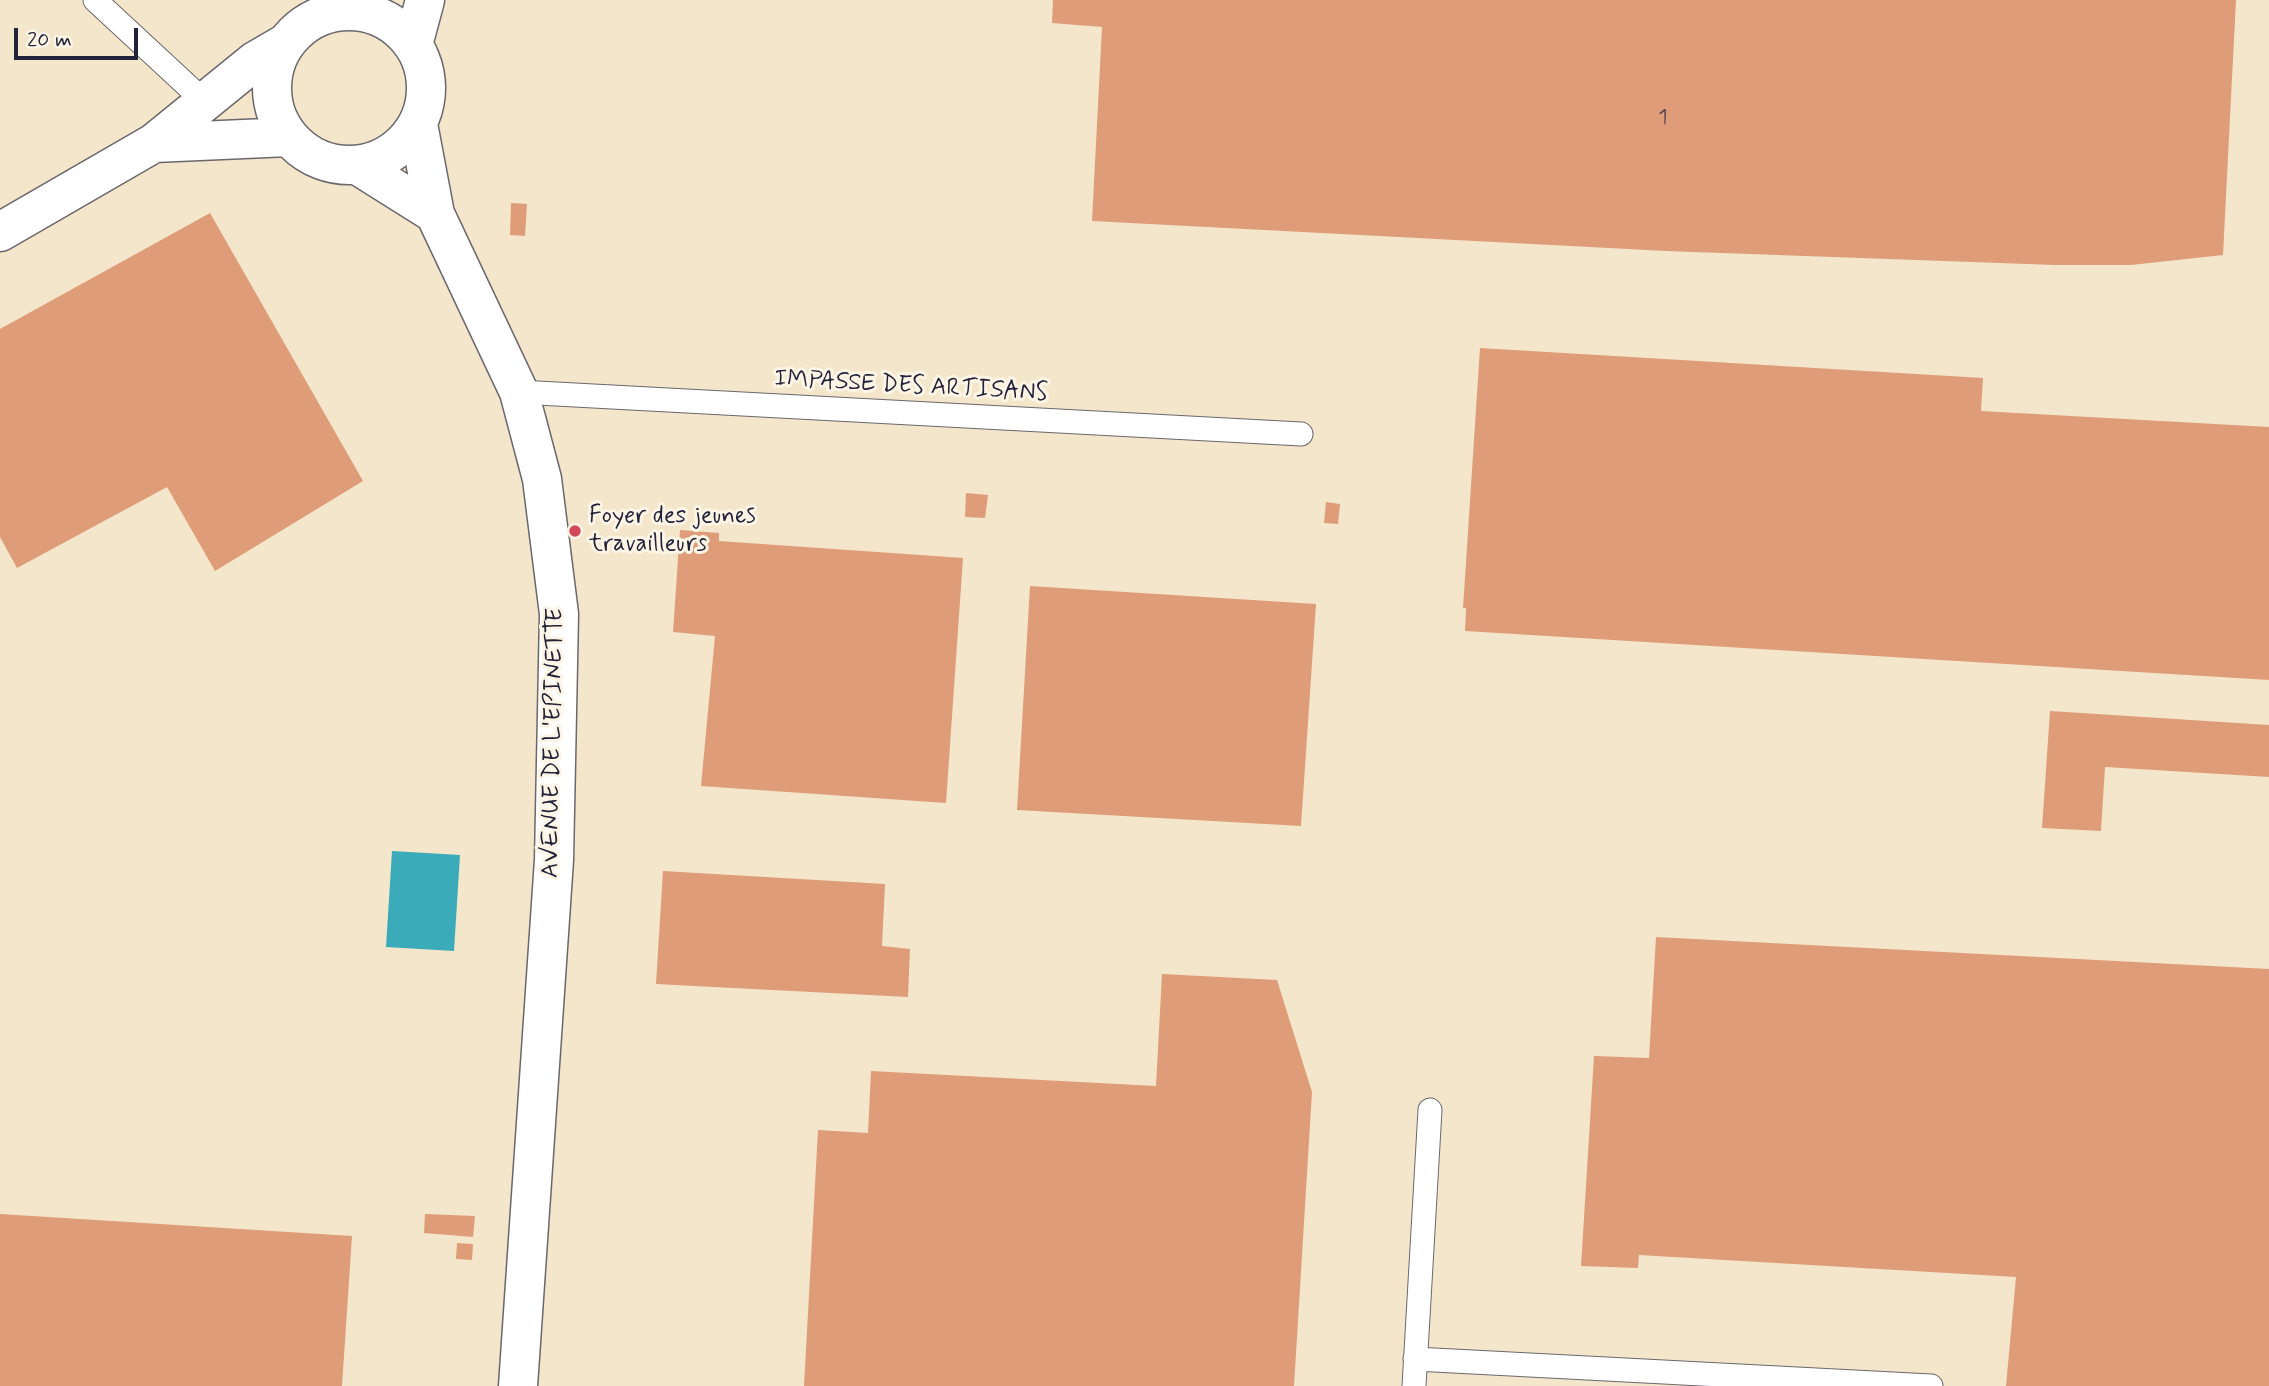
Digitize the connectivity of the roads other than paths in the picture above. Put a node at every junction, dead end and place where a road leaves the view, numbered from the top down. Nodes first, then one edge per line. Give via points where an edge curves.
1 (94, 0) edge
2 (425, 0) edge
3 (367, 5) edge
4 (286, 43) junction
5 (413, 45) junction
6 (205, 102) junction
7 (418, 124) junction
8 (289, 137) junction
9 (154, 143) junction
10 (357, 165) junction
11 (435, 214) junction
12 (0, 232) edge
13 (519, 392) junction
14 (1301, 434) dead end
15 (1430, 1110) dead end
16 (1415, 1359) junction
17 (519, 1386) edge
18 (1414, 1386) edge
19 (1931, 1386) edge

1 - 6 lane
2 - 5 street
3 - 4 street via 319,16 300,27
3 - 5 street
4 - 6 street via 255,61
4 - 8 street via 275,66 272,91 277,115
5 - 7 street via 426,76 426,101
6 - 9 street
7 - 10 street via 403,144 382,159
7 - 11 street, AVENUE DE L'EPINETTE
8 - 9 street
8 - 10 street via 308,154 332,163
9 - 12 street
10 - 11 street
11 - 13 street, AVENUE DE L'EPINETTE
13 - 14 lane, IMPASSE DES ARTISANS
13 - 17 street, AVENUE DE L'EPINETTE via 542,480 559,614 554,860
15 - 16 lane
16 - 18 lane
16 - 19 lane

